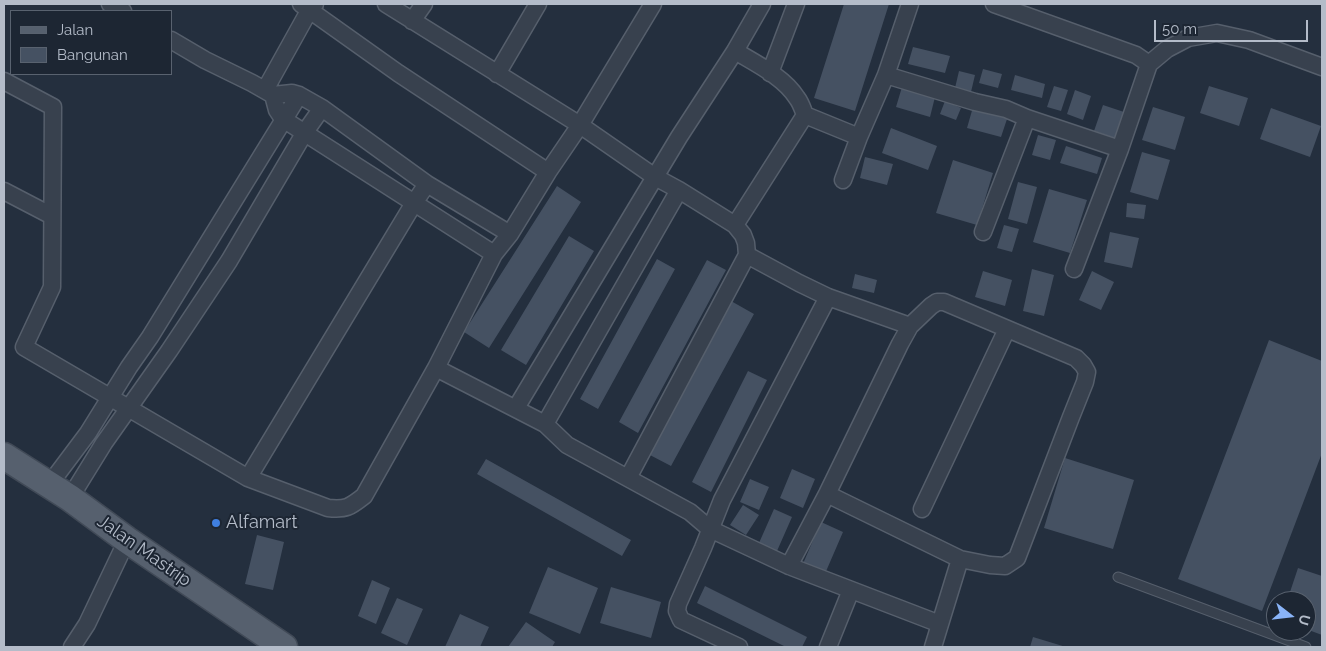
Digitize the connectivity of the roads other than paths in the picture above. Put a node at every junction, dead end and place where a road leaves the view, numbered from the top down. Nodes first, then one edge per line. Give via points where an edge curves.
1 (110, 4) edge
2 (386, 4) edge
3 (424, 4) edge
4 (538, 4) edge
5 (653, 4) edge
6 (762, 4) edge
7 (796, 4) edge
8 (910, 4) edge
9 (994, 4) edge
10 (309, 6) edge
11 (121, 10) edge
12 (412, 20) junction
13 (172, 41) edge
14 (735, 51) junction
15 (1149, 64) junction
16 (1322, 67) edge
17 (770, 72) junction
18 (497, 74) junction
19 (886, 75) junction
20 (4, 81) edge
21 (269, 92) junction
22 (299, 95) junction
23 (322, 108) junction
24 (805, 116) junction
25 (1028, 118) junction
26 (283, 119) junction
27 (580, 125) junction
28 (305, 132) junction
29 (859, 137) junction
30 (1120, 149) junction
31 (548, 172) junction
32 (655, 177) junction
33 (843, 180) dead end
34 (427, 184) junction
35 (680, 190) junction
36 (4, 191) edge
37 (414, 203) junction
38 (52, 216) junction
39 (735, 225) junction
40 (983, 232) dead end
41 (510, 234) junction
42 (206, 247) junction
43 (494, 254) junction
44 (747, 255) junction
45 (229, 261) junction
46 (1074, 269) dead end
47 (828, 297) junction
48 (910, 326) junction
49 (1007, 329) junction
50 (150, 337) junction
51 (169, 351) junction
52 (436, 368) junction
53 (110, 398) junction
54 (128, 408) junction
55 (516, 408) junction
56 (545, 424) junction
57 (4, 456) edge
58 (248, 478) junction
59 (628, 478) junction
60 (59, 492) junction
61 (827, 494) junction
62 (922, 509) dead end
63 (710, 529) junction
64 (127, 540) junction
65 (960, 559) junction
66 (789, 566) junction
67 (1118, 578) dead end
68 (850, 590) junction
69 (940, 624) junction
70 (72, 647) edge
71 (284, 647) edge
72 (739, 647) edge
73 (828, 647) edge
74 (932, 647) edge
75 (1306, 647) edge

1 - 11 street
2 - 12 street
3 - 12 street
4 - 18 street
5 - 27 street
6 - 14 street
7 - 17 street
8 - 19 street
9 - 15 street via 1136,55
10 - 21 street
10 - 31 street via 398,73
12 - 18 street
13 - 21 street
14 - 17 street
14 - 32 street
15 - 16 street via 1188,38 1217,33 1249,40
15 - 30 street
17 - 24 street via 798,98
18 - 27 street
19 - 25 street
19 - 29 street
20 - 38 street via 53,107
21 - 22 street
21 - 26 street
22 - 23 street
22 - 26 street
23 - 28 street
23 - 34 street
24 - 29 street
24 - 39 street
25 - 30 street
25 - 40 street
26 - 28 street
26 - 42 street
27 - 31 street
27 - 32 street
28 - 37 street
28 - 45 street
29 - 33 street
30 - 46 street
31 - 41 street
32 - 35 street
32 - 55 street
34 - 37 street
34 - 41 street
35 - 39 street
35 - 56 street
36 - 38 street
37 - 43 street
37 - 58 street
38 - 53 street via 52,287 24,347
39 - 44 street via 743,235
41 - 43 street
42 - 45 street
42 - 50 street
43 - 52 street
44 - 47 street
44 - 59 street
45 - 51 street
47 - 48 street
47 - 63 street
48 - 49 street via 931,306 944,302
48 - 61 street
49 - 62 street
49 - 65 street via 1076,358 1086,372 1085,382 1017,558 1005,566
50 - 51 street
50 - 53 street
51 - 54 street
52 - 55 street
52 - 58 street via 364,496 352,506 341,510 328,508
53 - 54 street
53 - 60 street
54 - 58 street
54 - 60 street via 104,443
55 - 56 street
56 - 59 street via 567,445
57 - 60 main road, Jalan Mastrip
59 - 63 street via 690,512
60 - 64 main road, Jalan Mastrip
61 - 65 street
61 - 66 street
63 - 66 street
63 - 72 street via 678,604 678,615 681,620
64 - 70 street via 87,624
64 - 71 main road, Jalan Mastrip
65 - 69 street
66 - 68 street
67 - 75 lane
68 - 69 street
68 - 73 street
69 - 74 street

